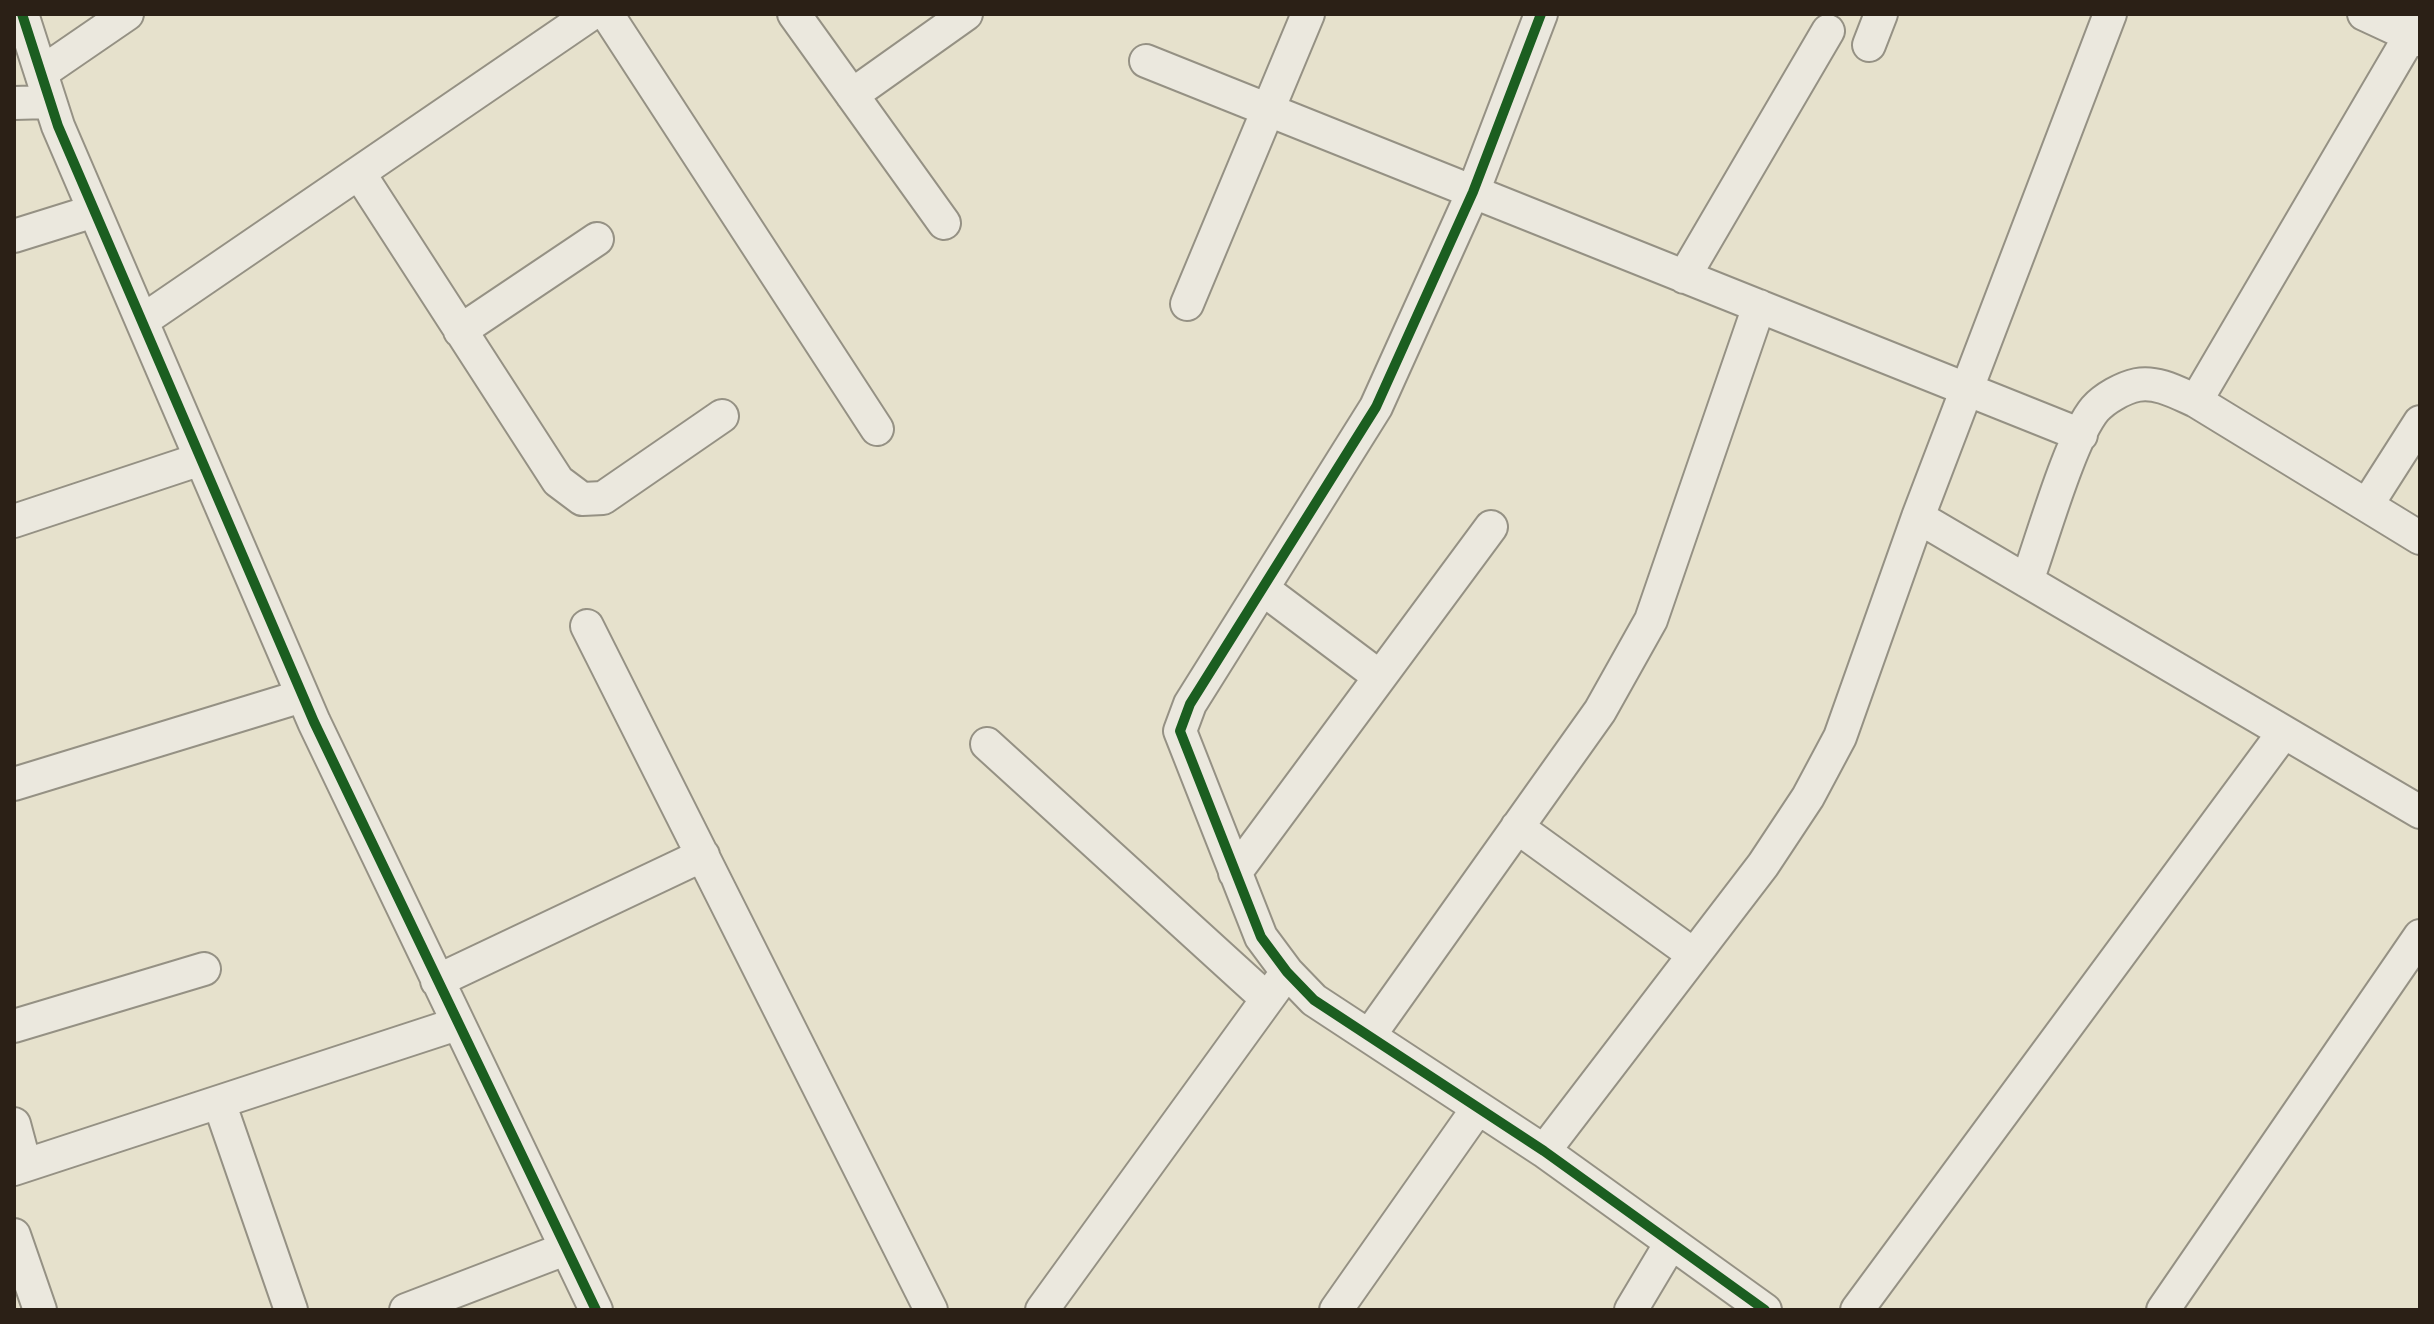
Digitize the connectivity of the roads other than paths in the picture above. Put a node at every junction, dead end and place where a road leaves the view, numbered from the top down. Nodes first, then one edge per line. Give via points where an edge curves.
1 (22, 14) edge
2 (127, 14) edge
3 (591, 14) edge
4 (607, 14) edge
5 (794, 14) edge
6 (966, 14) edge
7 (1308, 14) edge
8 (1541, 14) edge
9 (1881, 14) edge
10 (2110, 14) edge
11 (2364, 14) edge
12 (1828, 31) dead end
13 (2417, 31) edge
14 (1869, 45) dead end
15 (1146, 61) dead end
16 (45, 88) junction
17 (852, 95) junction
18 (14, 103) edge
19 (1268, 110) junction
20 (359, 173) junction
21 (1473, 192) junction
22 (94, 211) junction
23 (944, 223) dead end
24 (14, 236) edge
25 (597, 239) dead end
26 (1684, 277) junction
27 (1187, 304) dead end
28 (1759, 306) junction
29 (142, 321) junction
30 (460, 331) junction
31 (1967, 389) junction
32 (2196, 401) junction
33 (722, 416) dead end
34 (2420, 422) edge
35 (877, 429) dead end
36 (2081, 435) junction
37 (201, 459) junction
38 (2367, 505) junction
39 (1918, 517) junction
40 (14, 521) edge
41 (1491, 527) dead end
42 (2420, 538) edge
43 (2027, 581) junction
44 (1263, 589) junction
45 (587, 626) dead end
46 (1380, 677) junction
47 (302, 696) junction
48 (2284, 732) junction
49 (987, 744) dead end
50 (14, 784) edge
51 (2420, 812) edge
52 (1517, 827) junction
53 (703, 855) junction
54 (1235, 873) junction
55 (2420, 936) edge
56 (1694, 955) junction
57 (204, 969) dead end
58 (1287, 972) junction
59 (437, 981) junction
60 (1267, 999) junction
61 (457, 1024) junction
62 (14, 1026) edge
63 (1369, 1036) junction
64 (219, 1102) junction
65 (1478, 1108) junction
66 (14, 1124) edge
67 (1544, 1151) junction
68 (20, 1167) edge
69 (14, 1235) edge
70 (1671, 1243) junction
71 (565, 1249) junction
72 (926, 1308) edge
73 (40, 1310) edge
74 (291, 1310) edge
75 (406, 1310) edge
76 (596, 1310) edge
77 (1042, 1310) edge
78 (1336, 1310) edge
79 (1631, 1310) edge
80 (1765, 1310) edge
81 (1857, 1310) edge
82 (2163, 1310) edge

1 - 16 street
2 - 16 street
3 - 20 street
4 - 35 street
5 - 17 street
6 - 17 street
7 - 19 street
8 - 21 street
9 - 14 street
10 - 31 street
11 - 13 street
12 - 26 street
13 - 32 street
15 - 19 street
16 - 18 street
16 - 22 street
17 - 23 street
19 - 21 street
19 - 27 street
20 - 29 street
20 - 30 street
21 - 26 street
21 - 44 street via 1376,407
22 - 24 street
22 - 29 street
25 - 30 street
26 - 28 street
28 - 31 street
28 - 52 street via 1651,620 1600,711
29 - 37 street
30 - 33 street via 558,481 582,499 603,498
31 - 36 street
31 - 39 street
32 - 36 street via 2159,385 2139,384 2096,409
32 - 38 street
34 - 38 street
36 - 43 street
37 - 40 street
37 - 47 street
38 - 42 street
39 - 43 street
39 - 56 street via 1840,737 1778,842
41 - 46 street
43 - 48 street
44 - 46 street
44 - 54 street via 1190,704 1180,731
45 - 53 street
46 - 54 street
47 - 50 street
47 - 59 street
48 - 51 street
48 - 81 street
49 - 60 street
52 - 56 street
52 - 63 street
53 - 59 street
53 - 72 street
54 - 58 street via 1261,937
55 - 82 street
56 - 67 street
57 - 62 street
58 - 60 street
58 - 63 street via 1314,1000
59 - 61 street
60 - 77 street
61 - 64 street
61 - 71 street
63 - 65 street
64 - 68 street
64 - 74 street
65 - 67 street
65 - 78 street
66 - 68 street
67 - 70 street
69 - 73 street
70 - 79 street
70 - 80 street
71 - 75 street
71 - 76 street

